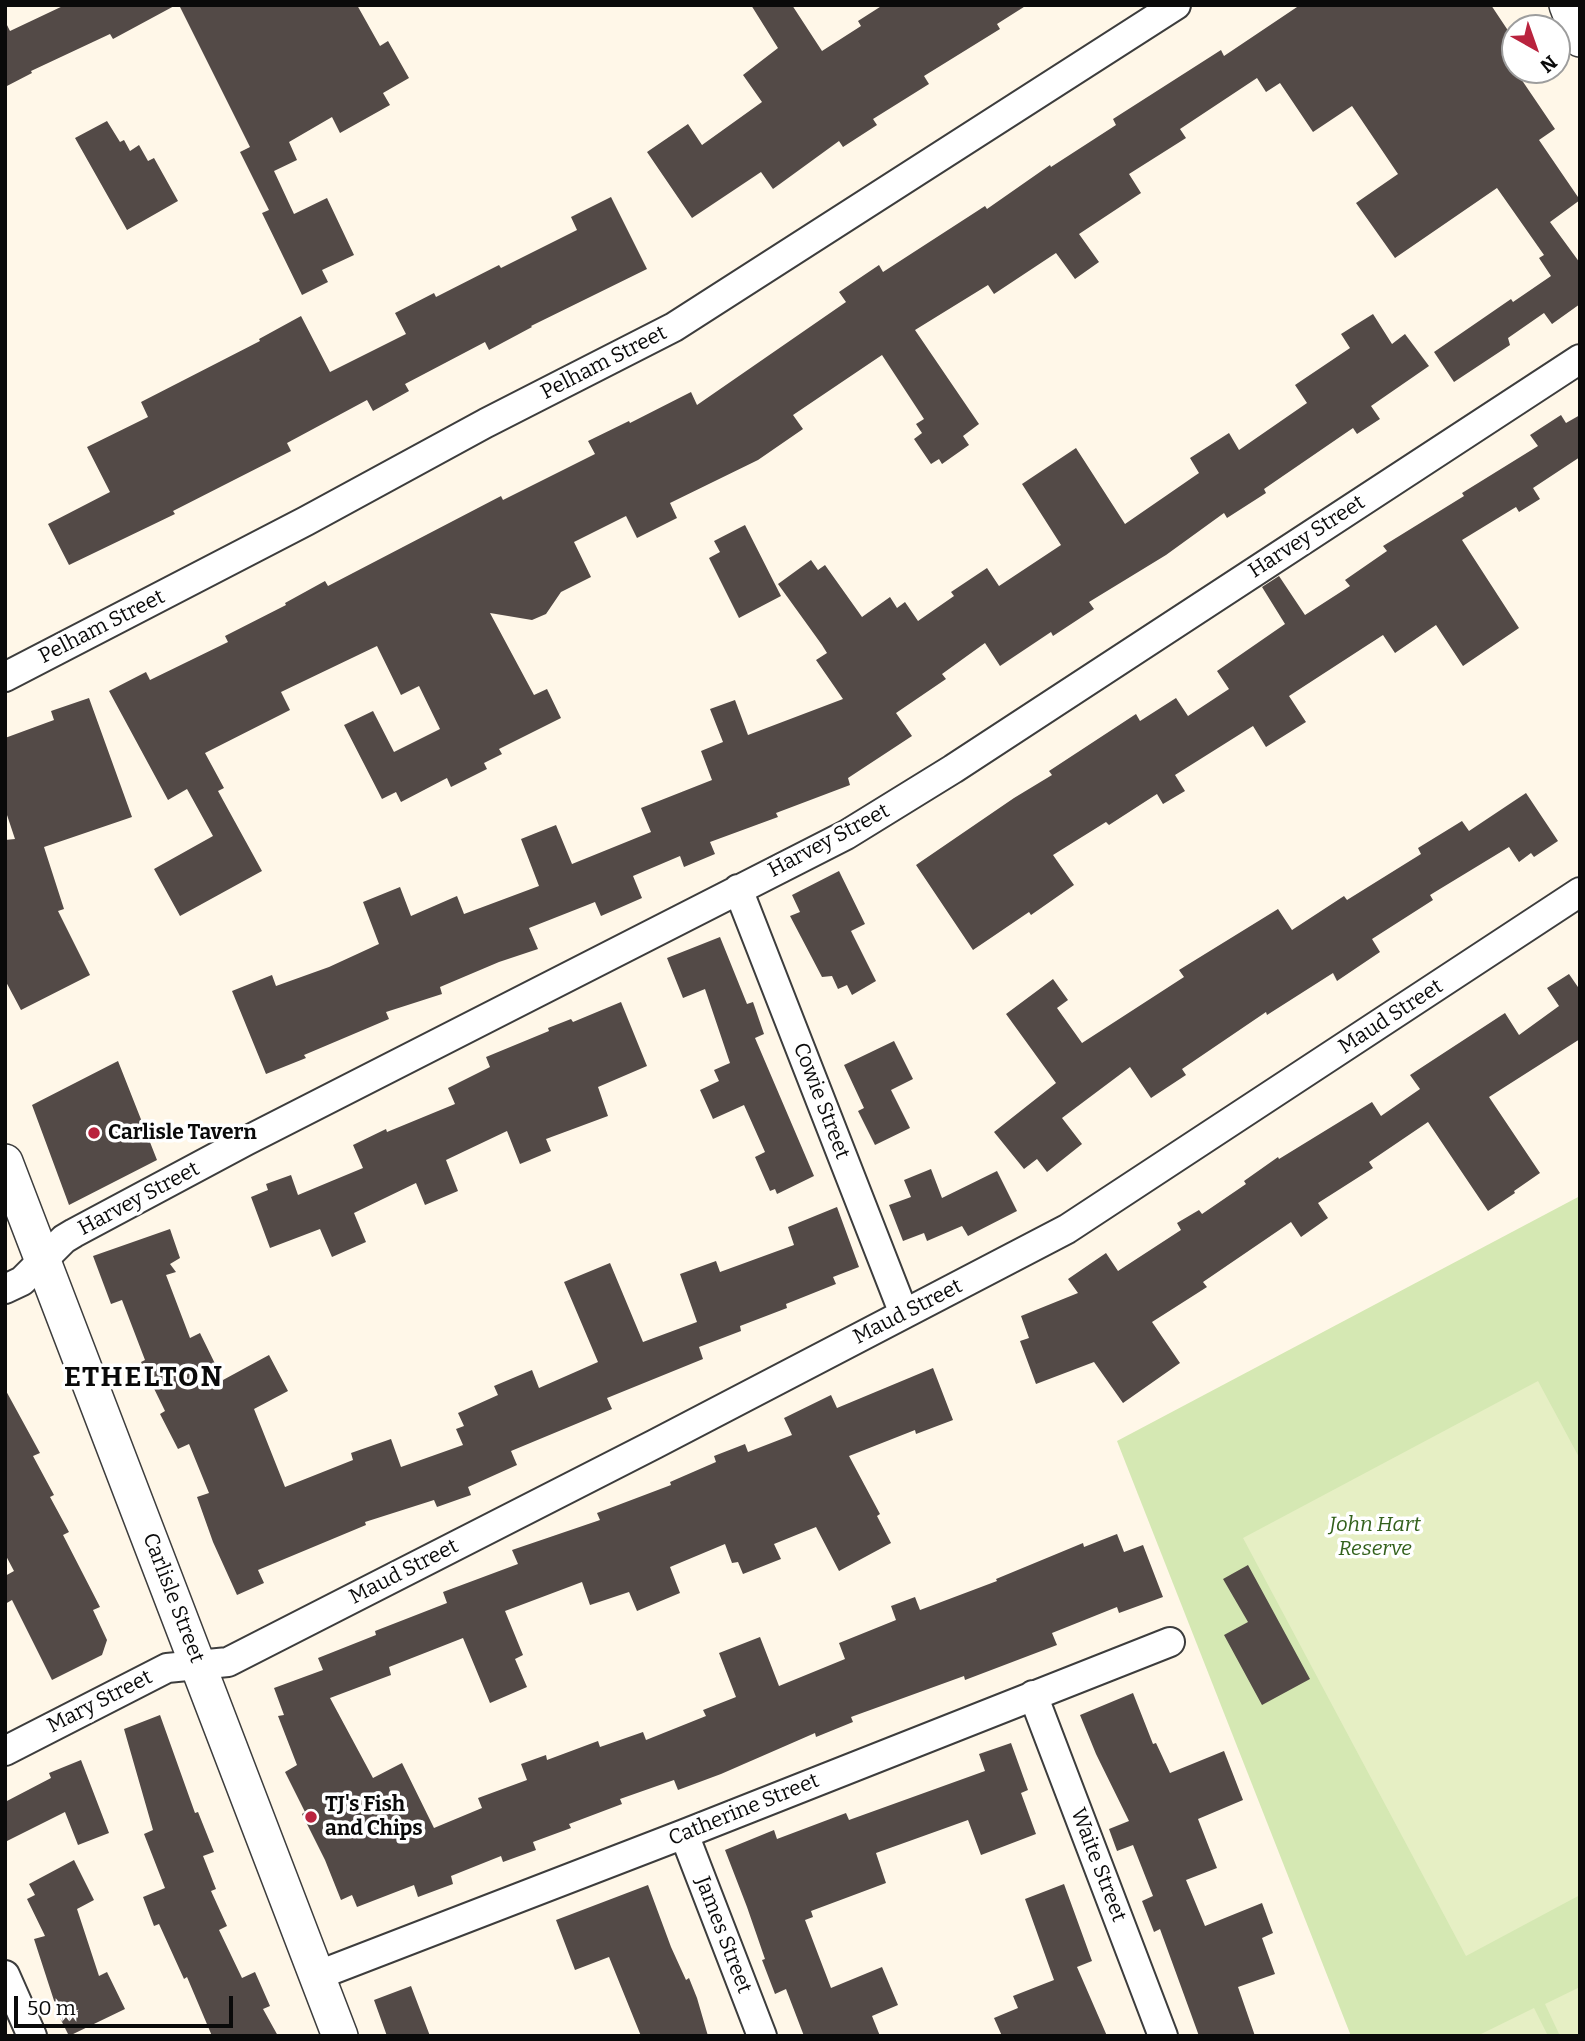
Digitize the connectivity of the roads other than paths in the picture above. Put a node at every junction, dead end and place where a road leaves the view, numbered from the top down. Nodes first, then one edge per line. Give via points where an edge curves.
1 (1176, 5) edge
2 (1567, 5) edge
3 (1580, 39) edge
4 (1580, 359) edge
5 (5, 677) edge
6 (738, 889) junction
7 (1580, 892) edge
8 (5, 1162) edge
9 (43, 1261) junction
10 (5, 1289) edge
11 (904, 1314) junction
12 (1170, 1642) dead end
13 (199, 1664) junction
14 (1033, 1695) junction
15 (5, 1751) edge
16 (684, 1834) junction
17 (5, 1975) edge
18 (316, 1976) junction
19 (32, 2036) edge
20 (340, 2036) edge
21 (762, 2036) edge
22 (1163, 2036) edge

1 - 5 street, Pelham Street via 674,327
2 - 3 street
4 - 6 street, Harvey Street via 953,769 846,835
6 - 9 street, Harvey Street via 246,1141 64,1239
6 - 11 street, Cowie Street
7 - 11 street, Maud Street via 1067,1229
8 - 9 street, Carlisle Street
9 - 10 street, Harvey Street via 22,1281
9 - 13 street, Carlisle Street
11 - 13 street, Maud Street via 228,1662
12 - 14 street, Catherine Street
13 - 15 street, Mary Street via 167,1668
13 - 18 street, Carlisle Street
14 - 16 street, Catherine Street
14 - 22 street, Waite Street
16 - 18 street, Catherine Street
16 - 21 street, James Street
17 - 19 street
18 - 20 street, Carlisle Street

